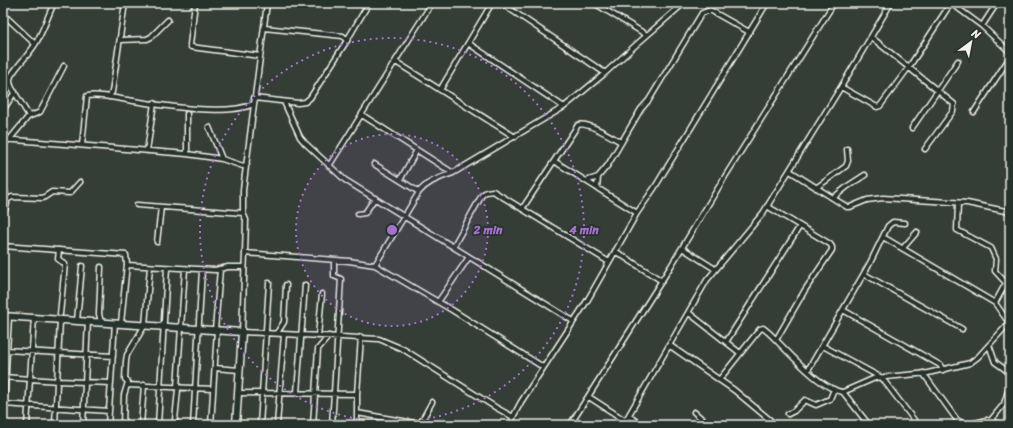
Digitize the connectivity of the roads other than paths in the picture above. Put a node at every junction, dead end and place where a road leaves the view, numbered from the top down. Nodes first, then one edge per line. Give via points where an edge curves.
1 (54, 3) edge
2 (125, 3) edge
3 (195, 3) edge
4 (267, 3) edge
5 (369, 3) edge
6 (432, 3) edge
7 (492, 3) edge
8 (501, 3) edge
9 (684, 3) edge
10 (767, 3) edge
11 (834, 3) edge
12 (891, 3) edge
13 (951, 3) edge
14 (997, 3) edge
15 (598, 4) edge
16 (3, 14) edge
17 (168, 20) dead end
18 (982, 26) junction
19 (264, 28) junction
20 (749, 32) junction
21 (647, 36) junction
22 (871, 37) junction
23 (120, 40) junction
24 (347, 41) junction
25 (468, 43) junction
26 (35, 44) junction
27 (1010, 52) edge
28 (260, 56) junction
29 (1010, 57) edge
30 (958, 61) dead end
31 (396, 62) junction
32 (64, 66) dead end
33 (909, 67) junction
34 (605, 73) junction
35 (841, 87) junction
36 (440, 90) junction
37 (937, 91) junction
38 (15, 92) junction
39 (112, 92) junction
40 (109, 97) junction
41 (116, 98) junction
42 (254, 98) junction
43 (284, 102) junction
44 (154, 103) junction
45 (253, 104) junction
46 (564, 108) junction
47 (3, 110) edge
48 (974, 112) dead end
49 (187, 114) dead end
50 (362, 115) junction
51 (29, 116) junction
52 (209, 127) dead end
53 (912, 128) dead end
54 (515, 137) junction
55 (3, 139) edge
56 (9, 140) junction
57 (621, 142) junction
58 (82, 145) junction
59 (925, 148) dead end
60 (847, 149) dead end
61 (417, 150) junction
62 (147, 151) junction
63 (187, 154) junction
64 (222, 159) junction
65 (554, 161) junction
66 (247, 164) junction
67 (374, 164) dead end
68 (329, 166) junction
69 (790, 171) junction
70 (453, 173) junction
71 (865, 175) dead end
72 (598, 177) junction
73 (3, 178) edge
74 (400, 180) junction
75 (586, 181) junction
76 (80, 182) dead end
77 (597, 188) junction
78 (816, 188) junction
79 (419, 192) junction
80 (375, 198) junction
81 (833, 198) junction
82 (7, 200) junction
83 (958, 203) junction
84 (137, 205) dead end
85 (768, 206) junction
86 (161, 207) junction
87 (522, 209) junction
88 (1010, 212) edge
89 (243, 213) junction
90 (637, 213) junction
91 (358, 214) dead end
92 (3, 216) edge
93 (404, 217) junction
94 (905, 223) dead end
95 (800, 226) junction
96 (917, 232) dead end
97 (883, 237) junction
98 (157, 242) dead end
99 (3, 246) edge
100 (453, 247) junction
101 (682, 248) junction
102 (903, 248) junction
103 (59, 250) junction
104 (616, 251) junction
105 (245, 254) junction
106 (469, 257) junction
107 (334, 260) junction
108 (609, 262) junction
109 (127, 265) junction
110 (375, 265) junction
111 (82, 266) dead end
112 (101, 267) dead end
113 (150, 267) junction
114 (244, 267) junction
115 (168, 268) junction
116 (185, 269) junction
117 (220, 269) junction
118 (715, 269) junction
119 (202, 270) junction
120 (864, 274) junction
121 (662, 281) junction
122 (269, 283) dead end
123 (286, 285) dead end
124 (305, 285) dead end
125 (322, 294) dead end
126 (438, 302) junction
127 (995, 303) junction
128 (843, 310) junction
129 (688, 312) junction
130 (6, 316) edge
131 (60, 317) junction
132 (34, 318) junction
133 (77, 321) junction
134 (88, 321) junction
135 (573, 321) junction
136 (101, 322) junction
137 (1009, 322) edge
138 (118, 323) junction
139 (145, 325) junction
140 (163, 326) junction
141 (182, 328) junction
142 (198, 329) junction
143 (962, 329) dead end
144 (216, 330) junction
145 (242, 332) junction
146 (267, 333) junction
147 (277, 334) junction
148 (284, 334) junction
149 (302, 335) junction
150 (318, 336) junction
151 (328, 336) junction
152 (336, 336) junction
153 (361, 337) junction
154 (776, 340) junction
155 (726, 342) junction
156 (669, 345) junction
157 (989, 345) junction
158 (823, 346) junction
159 (6, 350) junction
160 (33, 350) junction
161 (59, 352) junction
162 (740, 353) junction
163 (86, 355) junction
164 (113, 356) junction
165 (543, 367) junction
166 (215, 368) junction
167 (240, 370) junction
168 (808, 370) junction
169 (943, 370) junction
170 (923, 373) junction
171 (1010, 373) edge
172 (4, 377) edge
173 (882, 378) junction
174 (31, 379) junction
175 (719, 380) junction
176 (58, 381) junction
177 (86, 382) junction
178 (111, 383) junction
179 (1010, 384) edge
180 (127, 385) junction
181 (144, 385) junction
182 (160, 386) junction
183 (177, 387) junction
184 (196, 388) junction
185 (213, 388) junction
186 (834, 389) junction
187 (843, 392) junction
188 (262, 393) junction
189 (297, 393) junction
190 (316, 393) junction
191 (238, 394) junction
192 (280, 394) junction
193 (334, 394) junction
194 (357, 394) junction
195 (589, 397) junction
196 (432, 402) dead end
197 (4, 404) edge
198 (30, 405) junction
199 (56, 406) junction
200 (84, 409) junction
201 (109, 411) junction
202 (694, 412) dead end
203 (357, 413) junction
204 (788, 414) dead end
205 (629, 416) junction
206 (512, 417) junction
207 (176, 420) dead end
208 (914, 420) dead end
209 (991, 420) junction
210 (626, 421) junction
211 (27, 425) edge
212 (55, 425) edge
213 (83, 425) edge
214 (108, 425) edge
215 (123, 425) edge
216 (141, 425) edge
217 (158, 425) edge
218 (193, 425) edge
219 (211, 425) edge
220 (236, 425) edge
221 (260, 425) edge
222 (278, 425) edge
223 (314, 425) edge
224 (332, 425) edge
225 (357, 425) edge
226 (512, 425) edge
227 (570, 425) edge
228 (623, 425) edge
229 (641, 425) edge
230 (709, 425) edge
231 (776, 425) edge
232 (869, 425) edge
233 (966, 425) edge
234 (1004, 425) edge

1 - 26 street
2 - 23 street
3 - 28 street via 191,46
4 - 19 street
5 - 24 street
6 - 31 street
7 - 25 street
8 - 34 street
9 - 21 street
10 - 20 street
11 - 101 street
12 - 22 street
13 - 18 street
13 - 33 street
14 - 18 street
15 - 21 street
16 - 26 street
17 - 23 street via 147,39
18 - 27 street
19 - 24 street via 343,36
19 - 28 street
20 - 57 street via 710,10 702,13
20 - 90 street
21 - 34 street
22 - 33 street
22 - 35 street
23 - 39 street
24 - 43 street via 310,98 305,102
25 - 36 street
25 - 46 street
26 - 38 street via 11,77 10,83
28 - 42 street
29 - 48 street
30 - 37 street
31 - 36 street
31 - 50 street
32 - 51 street via 40,112
33 - 35 street via 879,107
33 - 37 street
34 - 46 street
35 - 69 street
36 - 54 street
37 - 53 street
37 - 59 street via 954,104 954,108
38 - 47 street
38 - 51 street
39 - 40 street
39 - 41 street
40 - 41 street
40 - 58 street via 87,96
41 - 44 street
42 - 43 street
42 - 45 street
43 - 68 street via 300,137
44 - 45 street via 224,110
44 - 62 street
45 - 66 street
46 - 54 street
49 - 63 street
50 - 61 street
50 - 68 street
51 - 56 street
52 - 64 street
54 - 70 street
55 - 56 street
56 - 58 street
57 - 65 street via 587,124 581,124 572,132
57 - 72 street
58 - 62 street
60 - 78 street via 846,166
61 - 70 street
61 - 74 street
62 - 63 street
63 - 64 street
64 - 66 street via 243,166
65 - 75 street
65 - 87 street
66 - 89 street
67 - 74 street
68 - 80 street via 344,180
69 - 78 street
69 - 85 street
70 - 79 street via 433,180
71 - 81 street
72 - 75 street
72 - 77 street
73 - 82 street
74 - 79 street
75 - 77 street
76 - 82 street via 70,193 52,192 43,198 12,197
77 - 90 street
78 - 81 street
79 - 93 street
80 - 91 street via 365,213
80 - 93 street
81 - 83 street via 850,207 867,200 883,198
82 - 92 street
83 - 88 street
83 - 127 street via 957,230 991,248 996,259 995,271 1006,283
84 - 86 street
85 - 95 street
85 - 118 street
86 - 89 street
86 - 98 street
87 - 100 street via 493,192 486,192
87 - 108 street
89 - 105 street via 246,220
90 - 104 street
93 - 100 street
93 - 110 street
94 - 97 street via 890,223
95 - 154 street via 830,244 832,250
95 - 155 street
96 - 102 street
97 - 102 street
97 - 120 street
99 - 103 street
100 - 106 street
101 - 118 street
101 - 121 street
102 - 127 street
103 - 109 street via 126,255
103 - 131 street via 58,259 64,264
104 - 108 street
104 - 121 street
105 - 107 street
105 - 114 street
106 - 126 street
106 - 135 street
107 - 110 street
107 - 152 street via 334,276 341,279
108 - 135 street
109 - 113 street
109 - 138 street
110 - 126 street
111 - 133 street
112 - 136 street
113 - 115 street
113 - 139 street
114 - 117 street
114 - 145 street
115 - 116 street
115 - 140 street
116 - 119 street
116 - 141 street
117 - 119 street
117 - 144 street
118 - 129 street
119 - 142 street
120 - 128 street
120 - 143 street
121 - 195 street
122 - 146 street
123 - 147 street via 284,322
124 - 149 street
125 - 150 street
126 - 165 street
127 - 137 street
128 - 158 street
128 - 169 street via 940,365
129 - 155 street
129 - 156 street
130 - 132 street
130 - 159 street
131 - 132 street
131 - 133 street
131 - 161 street
132 - 160 street
133 - 134 street
134 - 136 street
134 - 163 street
135 - 165 street
136 - 138 street
137 - 157 street
138 - 139 street
138 - 164 street
139 - 140 street
139 - 180 street via 126,361
140 - 141 street
140 - 182 street
141 - 142 street
141 - 183 street
142 - 144 street
142 - 184 street
144 - 145 street
144 - 166 street
145 - 146 street
145 - 167 street
146 - 147 street
146 - 188 street
147 - 148 street
148 - 149 street
148 - 192 street
149 - 150 street
149 - 189 street
150 - 151 street
151 - 152 street
151 - 190 street via 318,349
152 - 153 street
152 - 193 street
153 - 194 street
153 - 206 street via 379,339 403,349
154 - 162 street via 765,329 760,329
154 - 168 street
155 - 162 street
156 - 175 street
156 - 205 street
157 - 169 street via 970,363
157 - 171 street via 994,362
158 - 168 street
158 - 173 street
159 - 160 street
159 - 172 street
160 - 161 street
160 - 174 street
161 - 163 street
161 - 176 street
162 - 175 street
163 - 164 street
163 - 177 street
164 - 178 street
165 - 206 street
166 - 167 street
166 - 185 street
167 - 191 street
168 - 186 street
169 - 170 street
170 - 173 street
170 - 233 street via 957,420
172 - 174 street
172 - 197 street
173 - 187 street via 875,378
173 - 208 street
174 - 176 street
174 - 198 street
175 - 231 street
176 - 177 street
176 - 199 street
177 - 178 street
177 - 200 street
178 - 201 street
179 - 209 street via 1004,404
180 - 181 street
180 - 215 street
181 - 182 street
181 - 216 street
182 - 183 street
182 - 217 street
183 - 184 street
183 - 207 street
184 - 185 street
184 - 218 street
185 - 219 street
186 - 187 street
186 - 204 street via 830,399 816,405 805,400
187 - 232 street
188 - 191 street
188 - 192 street
188 - 221 street
189 - 190 street
189 - 192 street
190 - 193 street
190 - 223 street
191 - 220 street
192 - 222 street
193 - 194 street
193 - 224 street
194 - 203 street
195 - 210 street
195 - 227 street
196 - 203 street via 420,424
197 - 198 street
198 - 199 street
198 - 211 street
199 - 200 street
199 - 212 street
200 - 201 street
200 - 213 street
201 - 214 street
202 - 230 street
203 - 225 street
205 - 210 street
205 - 229 street
206 - 226 street
209 - 233 street
209 - 234 street
210 - 228 street

